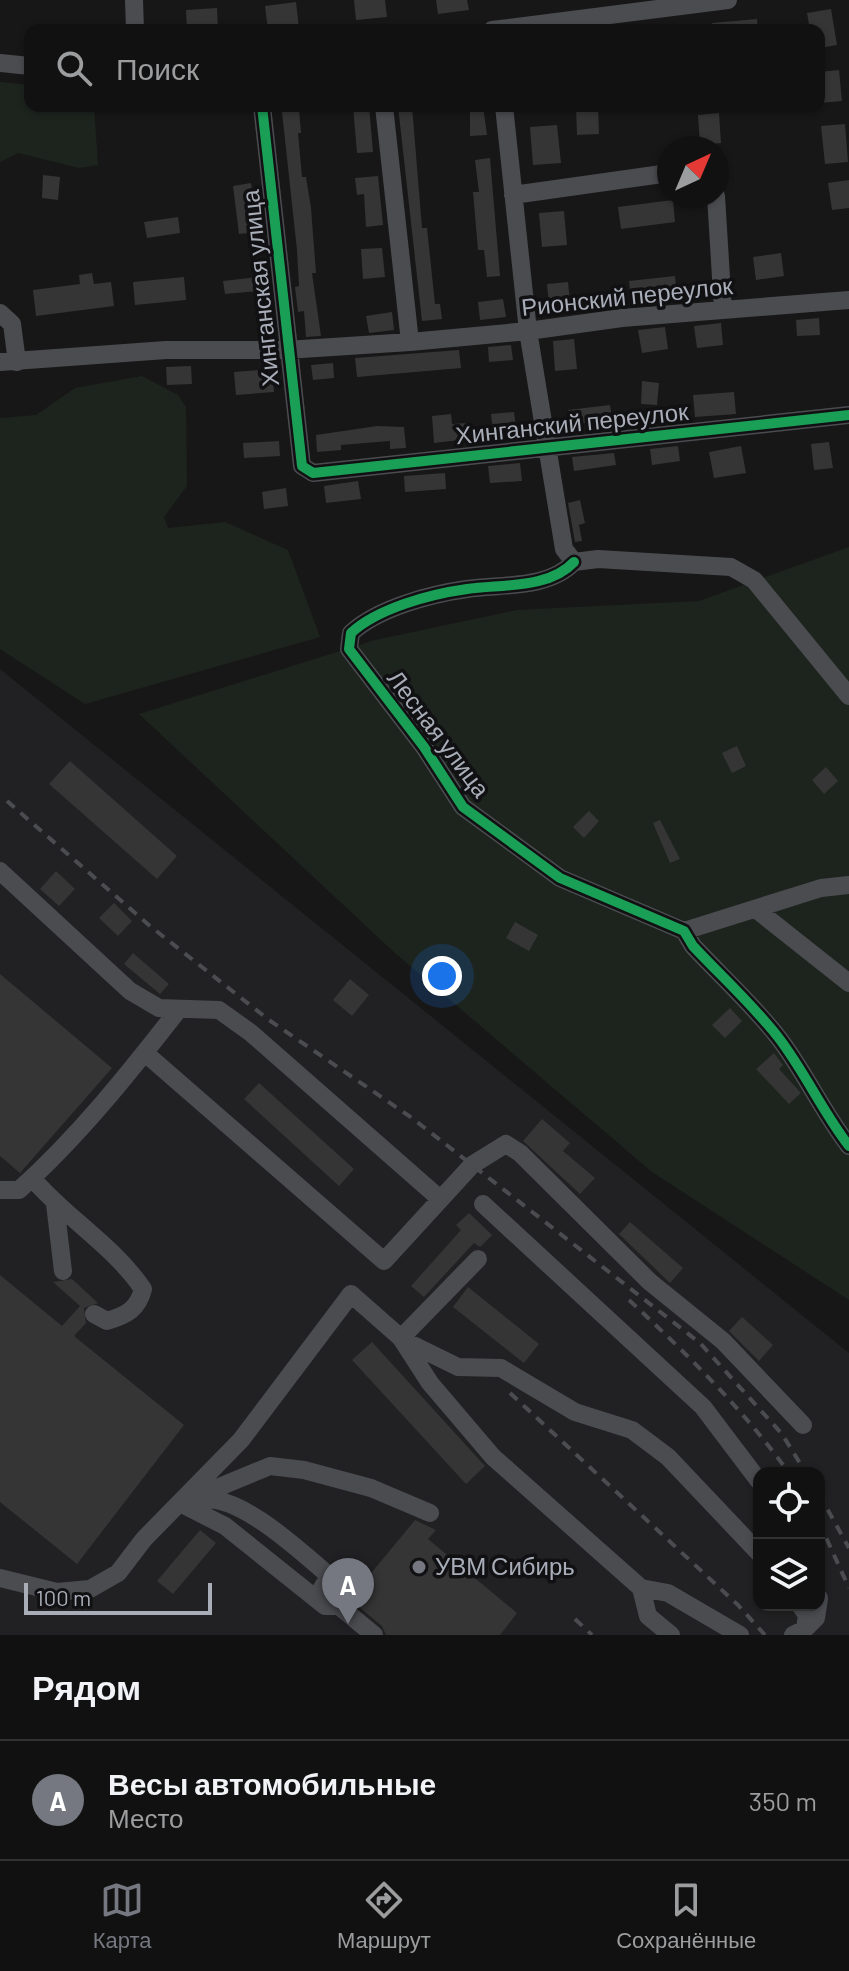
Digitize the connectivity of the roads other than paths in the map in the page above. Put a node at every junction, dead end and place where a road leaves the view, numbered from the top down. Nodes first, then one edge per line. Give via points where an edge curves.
1 (134, 0) edge
2 (728, 0) edge
3 (135, 24) edge
4 (542, 24) edge
5 (0, 63) edge
6 (24, 65) edge
7 (263, 112) edge
8 (385, 112) edge
9 (505, 112) edge
10 (657, 175) edge
11 (513, 195) junction
12 (717, 208) edge
13 (849, 300) edge
14 (723, 310) junction
15 (0, 313) edge
16 (528, 331) junction
17 (410, 342) junction
18 (286, 350) junction
19 (9, 362) edge
20 (849, 415) edge
21 (545, 446) junction
22 (302, 466) joint
23 (574, 562) junction
24 (849, 696) edge
25 (0, 871) edge
26 (849, 885) edge
27 (757, 910) junction
28 (684, 931) junction
29 (849, 983) edge
30 (179, 1009) junction
31 (145, 1053) junction
32 (849, 1146) edge
33 (32, 1178) junction
34 (0, 1190) edge
35 (439, 1198) junction
36 (55, 1204) junction
37 (483, 1204) dead end
38 (478, 1259) dead end
39 (63, 1271) dead end
40 (94, 1314) dead end
41 (401, 1338) junction
42 (803, 1425) dead end
43 (753, 1473) edge
44 (180, 1503) junction
45 (430, 1513) dead end
46 (753, 1547) edge
47 (0, 1578) edge
48 (641, 1588) junction
49 (316, 1598) junction
50 (804, 1611) edge
51 (817, 1611) edge
52 (799, 1632) edge
53 (374, 1635) edge
54 (671, 1635) edge
55 (740, 1635) edge

1 - 3 street
2 - 4 street
5 - 6 street
7 - 18 street, Хинганская улица
8 - 17 street
9 - 11 street
10 - 11 street
11 - 16 street
12 - 14 street
13 - 14 street, Рионский переулок
14 - 16 street, Рионский переулок
15 - 19 street via 12,324
16 - 17 street, Рионский переулок
16 - 21 street
17 - 18 street, Рионский переулок
18 - 19 street, Рионский переулок via 166,350
18 - 22 street, Хинганская улица
20 - 21 street, Хинганский переулок
21 - 22 street, Хинганский переулок via 313,473
21 - 23 street via 559,531
23 - 24 street via 731,567 754,580
23 - 28 street, Лесная улица via 564,573 545,580 463,590 396,609 362,623 351,633 349,649 463,807 560,878
25 - 30 street via 130,991 159,1008
26 - 27 street via 821,888
27 - 28 street
27 - 29 street
28 - 32 street, Лесная улица via 777,1036
30 - 31 street
30 - 35 street via 219,1010 251,1033
31 - 33 street
31 - 35 street via 384,1261
33 - 34 street via 19,1190
33 - 36 street
35 - 42 street via 491,1150 506,1144 513,1148 650,1282 723,1341
36 - 39 street
36 - 40 street via 130,1270 143,1289 139,1303 125,1315 107,1321
37 - 43 street via 703,1407
38 - 41 street
41 - 44 street via 351,1294 241,1440
41 - 46 street via 458,1367 501,1368 575,1412 632,1430 668,1457
41 - 48 street via 430,1383 493,1457
44 - 45 street via 270,1466 371,1488
44 - 47 street via 118,1573 90,1589 57,1592
44 - 49 street via 225,1526
44 - 49 street via 216,1498 279,1533 326,1573
48 - 54 street via 648,1616
48 - 55 street via 697,1606
49 - 53 street via 325,1606 339,1606
50 - 52 street
51 - 52 street

